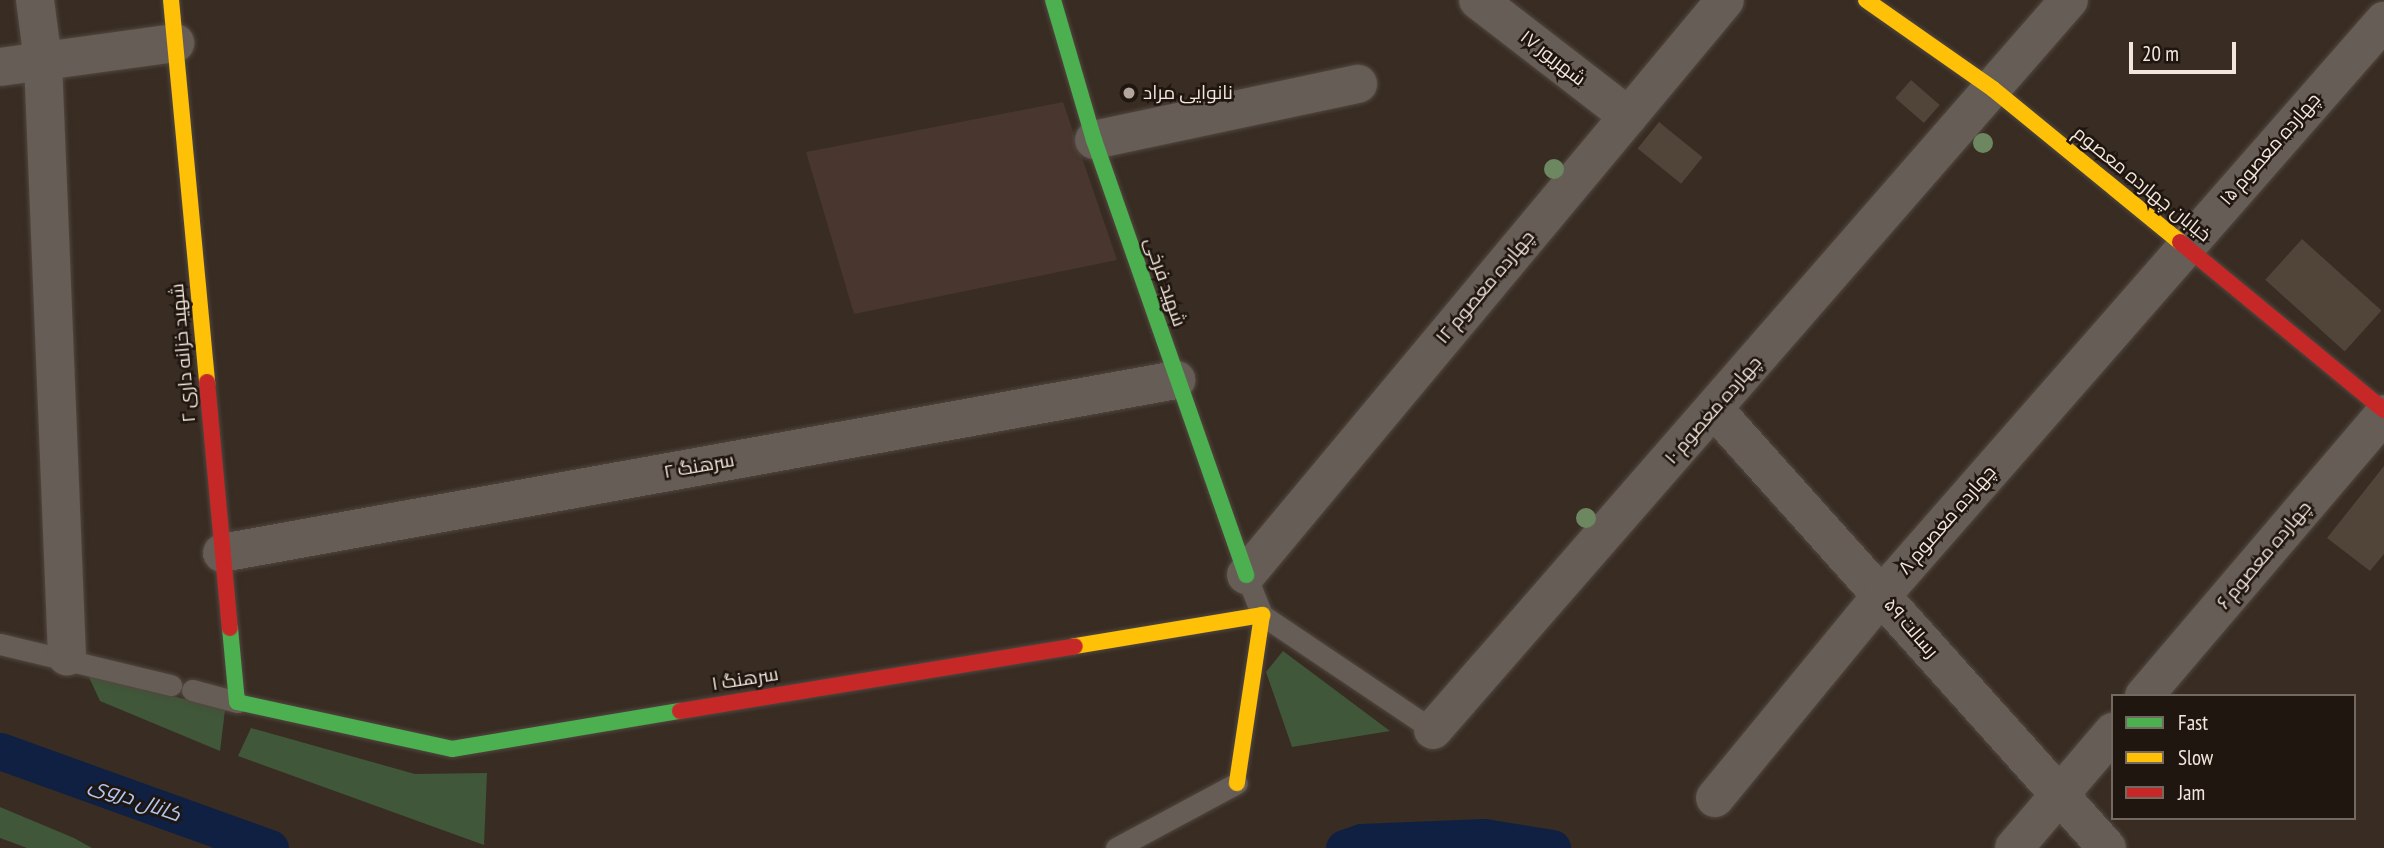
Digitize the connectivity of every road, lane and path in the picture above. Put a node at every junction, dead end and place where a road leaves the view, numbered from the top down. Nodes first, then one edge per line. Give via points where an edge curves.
1 (35, 0) edge
2 (172, 0) edge
3 (1053, 0) edge
4 (1478, 0) edge
5 (1725, 0) edge
6 (1866, 0) edge
7 (2069, 0) edge
8 (2384, 20) edge
9 (176, 43) junction
10 (43, 61) junction
11 (0, 67) edge
12 (1358, 84) dead end
13 (1993, 89) junction
14 (1628, 116) junction
15 (1094, 140) junction
16 (2185, 246) junction
17 (1176, 380) junction
18 (1714, 409) junction
19 (2384, 412) edge
20 (222, 552) junction
21 (1246, 575) junction
22 (1882, 595) junction
23 (1262, 615) junction
24 (0, 644) edge
25 (67, 657) junction
26 (2146, 694) edge
27 (237, 702) junction
28 (1433, 730) joint
29 (2111, 734) edge
30 (1237, 783) joint
31 (2059, 795) junction
32 (1715, 798) dead end
33 (1116, 848) edge
34 (2014, 848) edge
35 (2107, 848) edge

1 - 10 street
2 - 9 street, شهید خزانه داری ۲
3 - 15 street, شهید فرخی
4 - 14 street, ۱۷ شهریور
5 - 14 street, چهارده معصوم ۱۲
6 - 13 street, خیابان چهارده معصوم
7 - 13 street, چهارده معصوم ۱۰
8 - 16 street, چهارده معصوم ۱۵
9 - 10 street
9 - 20 street, شهید خزانه داری ۲
10 - 11 street
10 - 25 street
12 - 15 street
13 - 16 street, خیابان چهارده معصوم
13 - 18 street, چهارده معصوم ۱۰
14 - 21 street, چهارده معصوم ۱۲
15 - 17 street, شهید فرخی
16 - 19 street, خیابان چهارده معصوم
16 - 22 street, چهارده معصوم ۸
17 - 20 street, سرهنگ ۲
17 - 21 street, شهید فرخی
18 - 22 street, رسالت ۵۹
18 - 28 street, چهارده معصوم ۱۰
19 - 26 street, چهارده معصوم ۶
20 - 27 street, شهید خزانه داری ۲
21 - 23 lane
22 - 31 street, رسالت ۵۹
22 - 32 street, چهارده معصوم ۸
23 - 27 street, سرهنگ ۱ via 452,749
23 - 28 lane
23 - 30 street
24 - 25 lane
25 - 27 lane
29 - 31 street
30 - 33 lane
31 - 34 street
31 - 35 street, رسالت ۵۹

